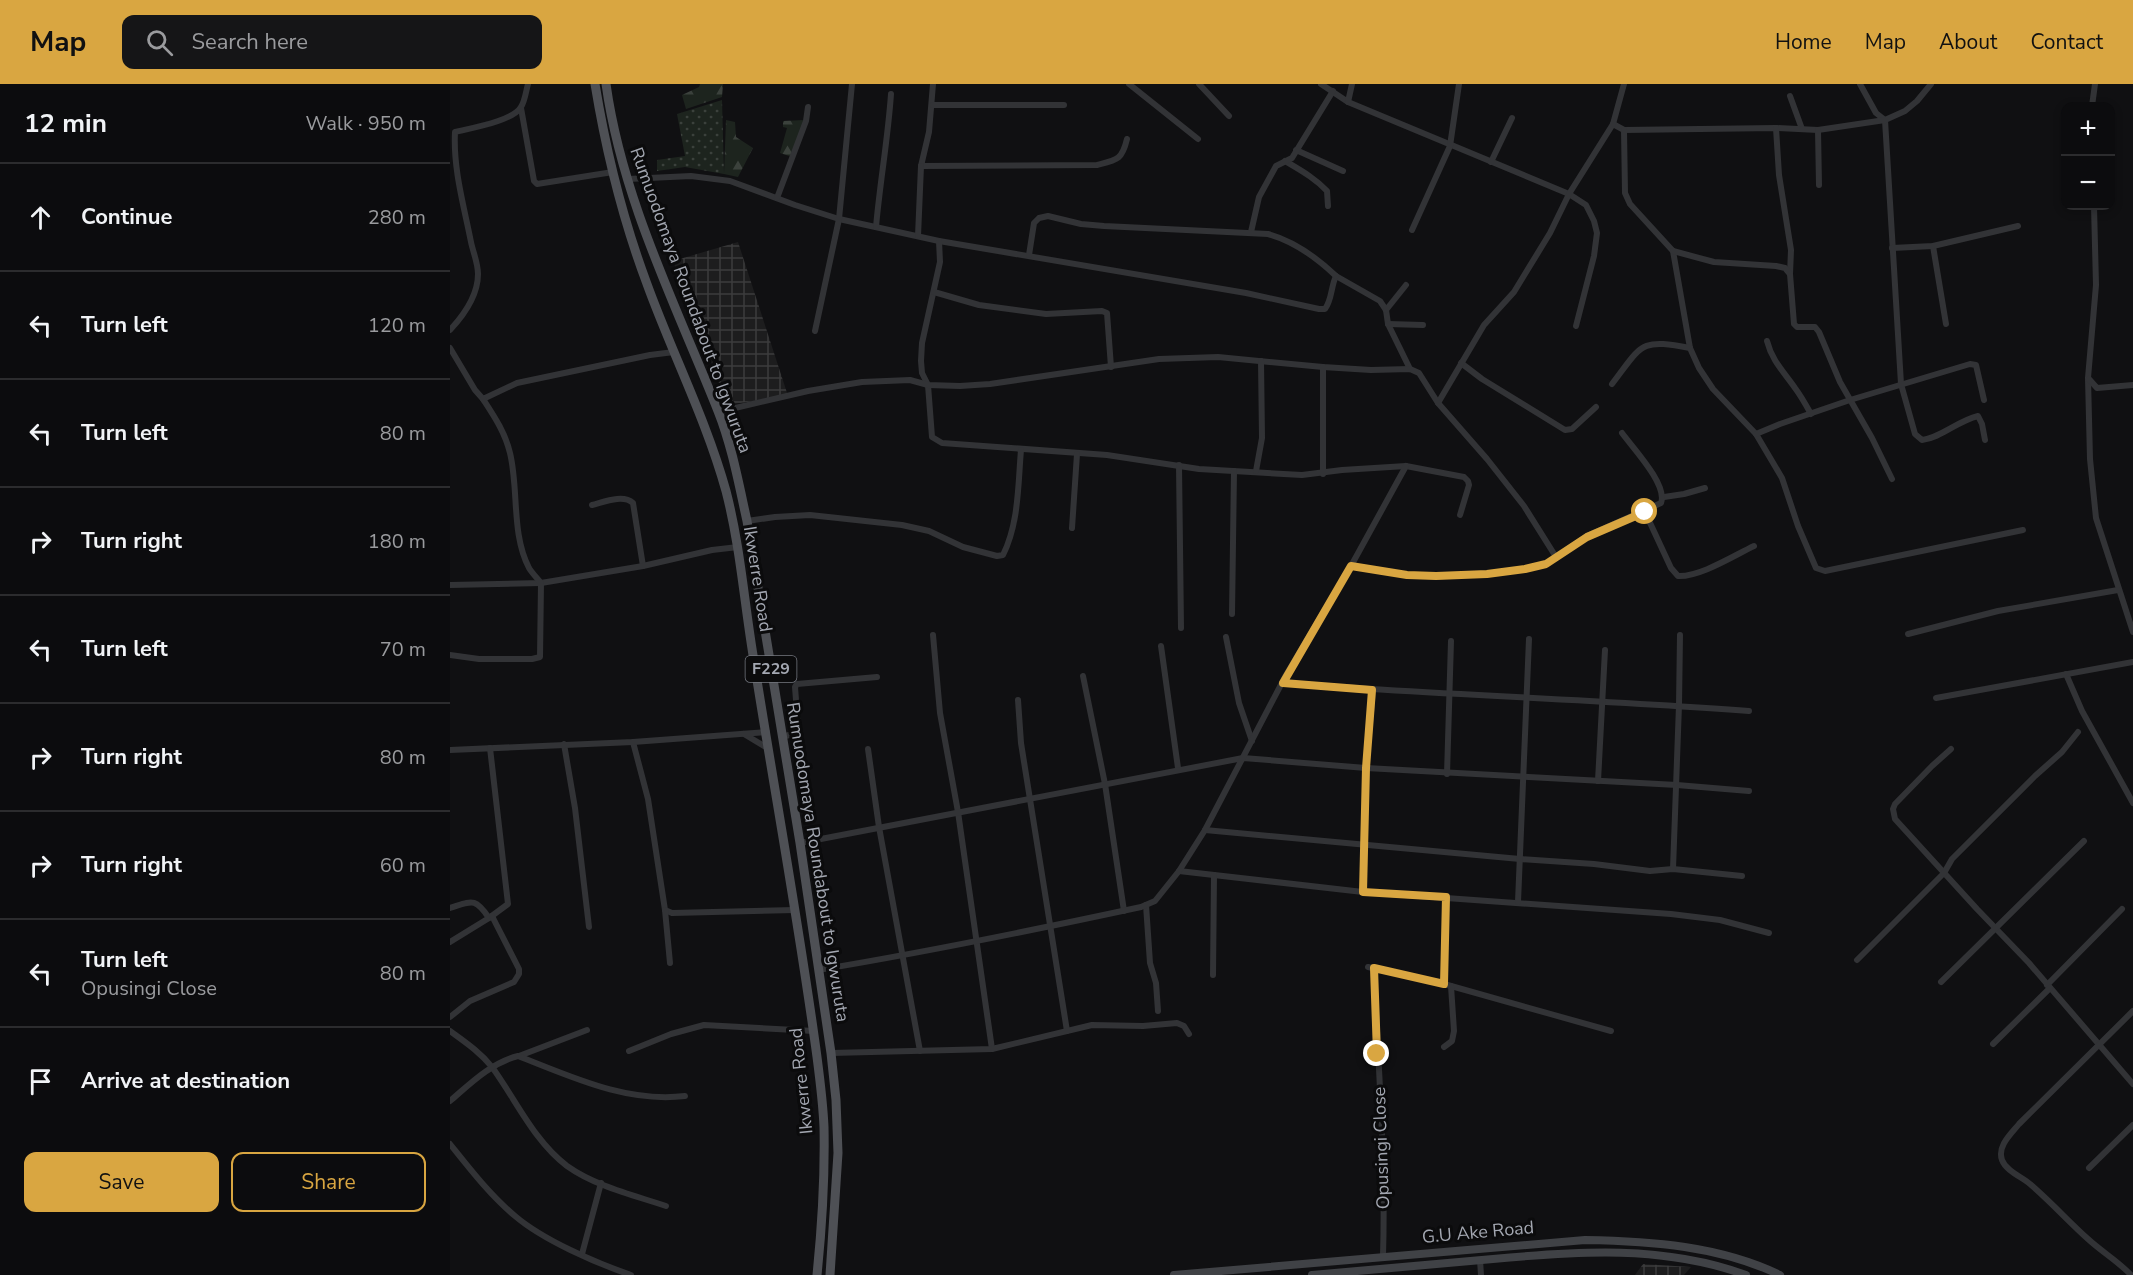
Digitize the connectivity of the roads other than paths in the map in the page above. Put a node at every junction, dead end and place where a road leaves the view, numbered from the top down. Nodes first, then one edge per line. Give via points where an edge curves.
1 (528, 84) edge
2 (595, 84) edge
3 (606, 84) edge
4 (852, 84) edge
5 (933, 84) edge
6 (1129, 84) edge
7 (1199, 84) edge
8 (1321, 84) edge
9 (1352, 84) edge
10 (1460, 84) edge
11 (1624, 84) edge
12 (1860, 84) edge
13 (1931, 84) edge
14 (2095, 84) edge
15 (1333, 91) junction
16 (891, 94) dead end
17 (1790, 96) dead end
18 (1348, 102) junction
19 (2093, 102) edge
20 (933, 105) junction
21 (1064, 105) dead end
22 (808, 107) dead end
23 (521, 108) junction
24 (1229, 116) dead end
25 (1512, 118) dead end
26 (1885, 120) junction
27 (1613, 124) junction
28 (1776, 128) junction
29 (1802, 129) junction
30 (1818, 129) junction
31 (1624, 130) junction
32 (453, 132) edge
33 (1127, 138) dead end
34 (1198, 139) dead end
35 (1450, 146) junction
36 (1296, 150) junction
37 (1285, 161) junction
38 (1491, 162) junction
39 (921, 166) junction
40 (1343, 171) dead end
41 (614, 172) junction
42 (628, 179) junction
43 (1819, 185) dead end
44 (1569, 194) junction
45 (777, 198) junction
46 (1328, 206) dead end
47 (2094, 210) edge
48 (839, 219) junction
49 (2018, 226) dead end
50 (876, 227) junction
51 (1412, 230) dead end
52 (1251, 232) junction
53 (918, 236) junction
54 (939, 241) junction
55 (1933, 246) junction
56 (1892, 248) junction
57 (1673, 251) junction
58 (1029, 255) junction
59 (1790, 274) junction
60 (1336, 276) junction
61 (663, 278) junction
62 (1406, 285) dead end
63 (648, 287) junction
64 (934, 292) junction
65 (1386, 310) junction
66 (1388, 324) junction
67 (1946, 324) dead end
68 (1423, 325) dead end
69 (1576, 326) dead end
70 (450, 330) edge
71 (815, 331) dead end
72 (1767, 341) dead end
73 (450, 348) edge
74 (1690, 348) junction
75 (674, 352) junction
76 (1261, 361) junction
77 (1461, 363) junction
78 (1112, 367) junction
79 (1323, 368) junction
80 (1410, 369) junction
81 (2088, 378) junction
82 (1612, 384) dead end
83 (1901, 384) junction
84 (928, 385) junction
85 (2133, 385) edge
86 (483, 399) junction
87 (1850, 400) junction
88 (1984, 400) dead end
89 (1438, 403) junction
90 (1596, 407) dead end
91 (718, 412) junction
92 (1811, 414) junction
93 (1622, 433) dead end
94 (1756, 434) junction
95 (1985, 440) dead end
96 (1021, 450) junction
97 (1077, 454) junction
98 (1179, 465) junction
99 (1406, 466) junction
100 (1234, 471) junction
101 (1257, 471) junction
102 (1323, 474) junction
103 (1892, 479) dead end
104 (1705, 488) dead end
105 (1664, 497) junction
106 (592, 505) dead end
107 (1645, 512) junction
108 (1460, 514) dead end
109 (747, 521) junction
110 (1072, 528) dead end
111 (2023, 530) dead end
112 (1754, 546) dead end
113 (738, 547) junction
114 (1556, 557) junction
115 (644, 566) junction
116 (1351, 566) junction
117 (541, 583) junction
118 (450, 585) edge
119 (2118, 590) junction
120 (1232, 614) dead end
121 (1180, 628) dead end
122 (2133, 632) edge
123 (933, 634) dead end
124 (1908, 634) dead end
125 (1680, 635) dead end
126 (1226, 638) dead end
127 (1529, 639) dead end
128 (1451, 641) dead end
129 (1161, 646) dead end
130 (1605, 650) dead end
131 (450, 655) edge
132 (2133, 662) edge
133 (2066, 674) junction
134 (1083, 676) dead end
135 (877, 677) dead end
136 (1283, 683) junction
137 (1372, 690) junction
138 (1448, 695) junction
139 (1526, 698) junction
140 (1936, 699) dead end
141 (1018, 700) dead end
142 (1602, 702) junction
143 (1679, 705) junction
144 (1749, 711) dead end
145 (767, 732) junction
146 (2078, 732) dead end
147 (743, 734) junction
148 (782, 737) junction
149 (1252, 741) junction
150 (633, 742) junction
151 (564, 744) junction
152 (490, 748) junction
153 (1951, 749) dead end
154 (450, 750) edge
155 (770, 750) junction
156 (868, 750) dead end
157 (1243, 758) junction
158 (1178, 768) junction
159 (1366, 768) junction
160 (1447, 774) junction
161 (1522, 777) junction
162 (1598, 781) junction
163 (1105, 784) junction
164 (1677, 785) junction
165 (1749, 791) dead end
166 (1031, 799) junction
167 (2133, 803) edge
168 (958, 812) junction
169 (879, 827) junction
170 (1205, 831) junction
171 (2084, 841) dead end
172 (800, 843) junction
173 (1363, 845) junction
174 (1520, 859) junction
175 (1673, 869) junction
176 (1179, 871) junction
177 (1944, 873) junction
178 (1214, 875) junction
179 (1742, 876) dead end
180 (1363, 892) junction
181 (1446, 897) junction
182 (1518, 902) junction
183 (1146, 905) junction
184 (450, 908) edge
185 (2122, 909) dead end
186 (665, 910) junction
187 (795, 910) junction
188 (1124, 911) junction
189 (490, 917) junction
190 (1051, 926) junction
191 (589, 927) dead end
192 (1997, 928) junction
193 (1769, 933) dead end
194 (976, 941) junction
195 (450, 942) edge
196 (902, 956) junction
197 (1857, 960) dead end
198 (670, 963) dead end
199 (818, 969) junction
200 (1213, 975) dead end
201 (1941, 982) dead end
202 (1444, 984) junction
203 (1451, 986) junction
204 (2049, 986) junction
205 (1158, 1011) dead end
206 (2133, 1011) edge
207 (450, 1017) edge
208 (587, 1029) dead end
209 (1067, 1030) junction
210 (450, 1031) edge
211 (814, 1031) junction
212 (1611, 1032) dead end
213 (1190, 1034) dead end
214 (1992, 1044) dead end
215 (2099, 1046) junction
216 (1444, 1047) dead end
217 (992, 1048) junction
218 (629, 1051) dead end
219 (920, 1051) junction
220 (831, 1053) junction
221 (518, 1056) junction
222 (491, 1067) junction
223 (2133, 1084) edge
224 (685, 1096) dead end
225 (450, 1101) edge
226 (2133, 1125) edge
227 (450, 1144) edge
228 (2090, 1168) dead end
229 (601, 1183) junction
230 (666, 1206) dead end
231 (582, 1254) junction
232 (1383, 1256) junction
233 (1480, 1260) junction
234 (1374, 1273) edge
235 (631, 1275) edge
236 (817, 1275) edge
237 (830, 1275) edge
238 (1174, 1275) edge
239 (1312, 1275) edge
240 (1481, 1275) edge
241 (1746, 1275) edge
242 (1780, 1275) edge
243 (2131, 1275) edge

1 - 23 street
2 - 41 main road, Ikwerre Road / F229
3 - 42 main road, Rumuodomaya Roundabout to Igwuruta / F229
4 - 48 street
5 - 20 street
6 - 34 street
7 - 24 street
8 - 15 street
9 - 18 street
10 - 35 street
11 - 27 street
12 - 26 street via 1876,113
13 - 26 street via 1905,111
14 - 19 street
15 - 18 street
15 - 36 street
16 - 50 street
17 - 29 street
18 - 35 street
20 - 21 street
20 - 39 street
22 - 45 street
23 - 32 street via 492,123
23 - 41 street via 534,182
25 - 38 street
26 - 30 street
26 - 56 street
27 - 31 street
27 - 44 street
28 - 29 street
28 - 31 street
28 - 59 street via 1791,250
29 - 30 street
30 - 43 street
31 - 57 street via 1625,193 1630,204
32 - 70 street via 478,273 474,296
33 - 39 street via 1124,152 1117,160 1097,165
35 - 38 street
35 - 51 street
36 - 37 street
36 - 40 street
37 - 46 street via 1322,185 1327,191
37 - 52 street via 1276,166 1259,197
38 - 44 street
39 - 53 street
41 - 63 main road, Ikwerre Road / F229 via 624,217
42 - 45 street via 691,176 730,181
42 - 61 main road, Rumuodomaya Roundabout to Igwuruta / F229
44 - 69 street via 1586,206 1597,233
44 - 77 street via 1514,292 1484,325
45 - 48 street
47 - 81 street via 2096,285
48 - 50 street
48 - 71 street
49 - 55 street
50 - 53 street
52 - 58 street via 1104,226 1048,216 1034,223
52 - 60 street via 1284,238
53 - 54 street
54 - 58 street
54 - 64 street via 940,262
55 - 56 street
55 - 67 street
56 - 83 street
57 - 59 street via 1714,262 1776,266
57 - 74 street
58 - 60 street via 1318,309 1328,305
59 - 87 street via 1794,324 1815,327 1819,332
60 - 65 street via 1373,296
61 - 63 main road
61 - 91 main road, Rumuodomaya Roundabout to Igwuruta / F229
62 - 65 street
63 - 75 main road, Ikwerre Road / F229
64 - 78 street via 979,305 1046,314 1107,313
64 - 84 street via 922,352 922,373
65 - 66 street
66 - 68 street
66 - 80 street
72 - 92 street via 1780,370
73 - 86 street
74 - 82 street via 1666,343 1646,345
74 - 94 street via 1713,389
75 - 86 street via 527,381
75 - 113 main road, Ikwerre Road / F229 via 698,407 726,490
76 - 78 street via 1192,357
76 - 79 street
76 - 101 street via 1262,428
77 - 89 street
77 - 90 street via 1565,430 1572,429
78 - 84 street via 990,384
79 - 80 street
79 - 102 street
80 - 89 street via 1419,374
81 - 85 street via 2097,388
81 - 119 street via 2096,518
83 - 87 street
83 - 88 street via 1976,365
83 - 95 street via 1915,434 1922,440 1978,416
84 - 91 street via 910,380 862,382
84 - 96 street via 932,437 942,443
86 - 117 street via 505,435 523,550 529,569
87 - 92 street
87 - 103 street
89 - 114 street via 1524,506
91 - 109 main road, Rumuodomaya Roundabout to Igwuruta / F229
92 - 94 street
93 - 105 street
94 - 111 street via 1782,478 1818,570
96 - 97 street
96 - 109 street via 1014,519 1003,555 963,547 929,531 902,525 810,515
97 - 98 street
97 - 110 street
98 - 100 street
98 - 121 street
99 - 102 street
99 - 108 street via 1464,477 1469,485
99 - 116 street
100 - 101 street
100 - 120 street
101 - 102 street
104 - 105 street
105 - 107 street
106 - 115 street via 622,499 633,503
107 - 112 street via 1678,576 1697,573
107 - 114 street via 1587,537
109 - 148 main road, Rumuodomaya Roundabout to Igwuruta / F229
113 - 115 street
113 - 145 main road, Ikwerre Road / F229
114 - 116 street via 1546,564 1487,574 1407,575
115 - 117 street
116 - 136 street
117 - 118 street
117 - 131 street via 540,657 479,659
119 - 122 street
119 - 124 street via 1998,611
123 - 168 street via 940,713
125 - 143 street
126 - 149 street via 1239,703
127 - 139 street
128 - 138 street
129 - 158 street
130 - 142 street
132 - 133 street
133 - 140 street
133 - 167 street
134 - 163 street
135 - 148 street via 797,684 798,726 796,733
136 - 137 street
136 - 149 street
137 - 138 street
137 - 159 street
138 - 139 street
138 - 160 street
139 - 142 street
139 - 161 street
141 - 166 street
142 - 143 street
142 - 162 street
143 - 144 street
143 - 164 street
145 - 147 street
145 - 155 main road, Ikwerre Road / F229
145 - 172 main road via 778,748 791,829
146 - 177 street via 1952,859
147 - 150 street
147 - 155 street
148 - 172 main road, Rumuodomaya Roundabout to Igwuruta / F229
149 - 157 street
150 - 151 street
150 - 186 street via 648,800
151 - 152 street
151 - 191 street
152 - 154 street
152 - 189 street via 508,904
153 - 177 street via 1893,809 1895,819
155 - 187 main road, Ikwerre Road / F229
156 - 169 street
157 - 158 street
157 - 159 street
157 - 170 street
158 - 163 street
159 - 160 street
159 - 173 street
160 - 161 street
161 - 162 street
161 - 174 street
162 - 164 street
163 - 166 street
163 - 188 street
164 - 165 street
164 - 175 street
166 - 168 street
166 - 190 street
168 - 169 street
168 - 194 street
169 - 172 street
169 - 196 street
170 - 173 street
170 - 176 street
171 - 192 street
172 - 199 main road, Rumuodomaya Roundabout to Igwuruta / F229
173 - 174 street
173 - 180 street
174 - 175 street via 1650,871
174 - 182 street
175 - 179 street
176 - 178 street
176 - 183 street via 1155,901
177 - 192 street
177 - 197 street
178 - 180 street
178 - 200 street
180 - 181 street
181 - 182 street
181 - 202 street
182 - 193 street via 1710,918
183 - 188 street
183 - 205 street
184 - 189 street via 474,902
185 - 204 street
186 - 187 street
186 - 198 street
187 - 211 main road, Ikwerre Road / F229
188 - 190 street
189 - 195 street
189 - 207 street via 519,974 514,982 470,1001
190 - 194 street
190 - 209 street
192 - 201 street
192 - 204 street
194 - 196 street
194 - 217 street
196 - 199 street
196 - 219 street
199 - 220 main road, Rumuodomaya Roundabout to Igwuruta / F229
202 - 203 street
202 - 232 street, Opusingi Close via 1371,968 1384,1175
203 - 212 street
203 - 216 street via 1454,1031 1452,1041
204 - 214 street
204 - 215 street
206 - 215 street
208 - 221 street
209 - 213 street via 1092,1025 1177,1023
209 - 217 street
210 - 222 street
211 - 218 street via 704,1025
211 - 236 main road, Ikwerre Road / F229 via 824,1134
215 - 223 street
215 - 243 street via 2019,1124 2003,1144 2002,1161
217 - 219 street
219 - 220 street
220 - 237 main road, Rumuodomaya Roundabout to Igwuruta / F229 via 837,1152
221 - 222 street
221 - 224 street via 596,1086 638,1096
222 - 225 street
222 - 229 street via 544,1145 568,1167
226 - 228 street
227 - 231 street via 515,1216 551,1240
229 - 230 street
229 - 231 street
231 - 235 street
232 - 238 main road, G.U Ake Road
232 - 242 main road, G.U Ake Road via 1617,1240 1712,1252
233 - 234 main road
233 - 240 street
233 - 241 main road via 1616,1252 1700,1261
234 - 239 main road

